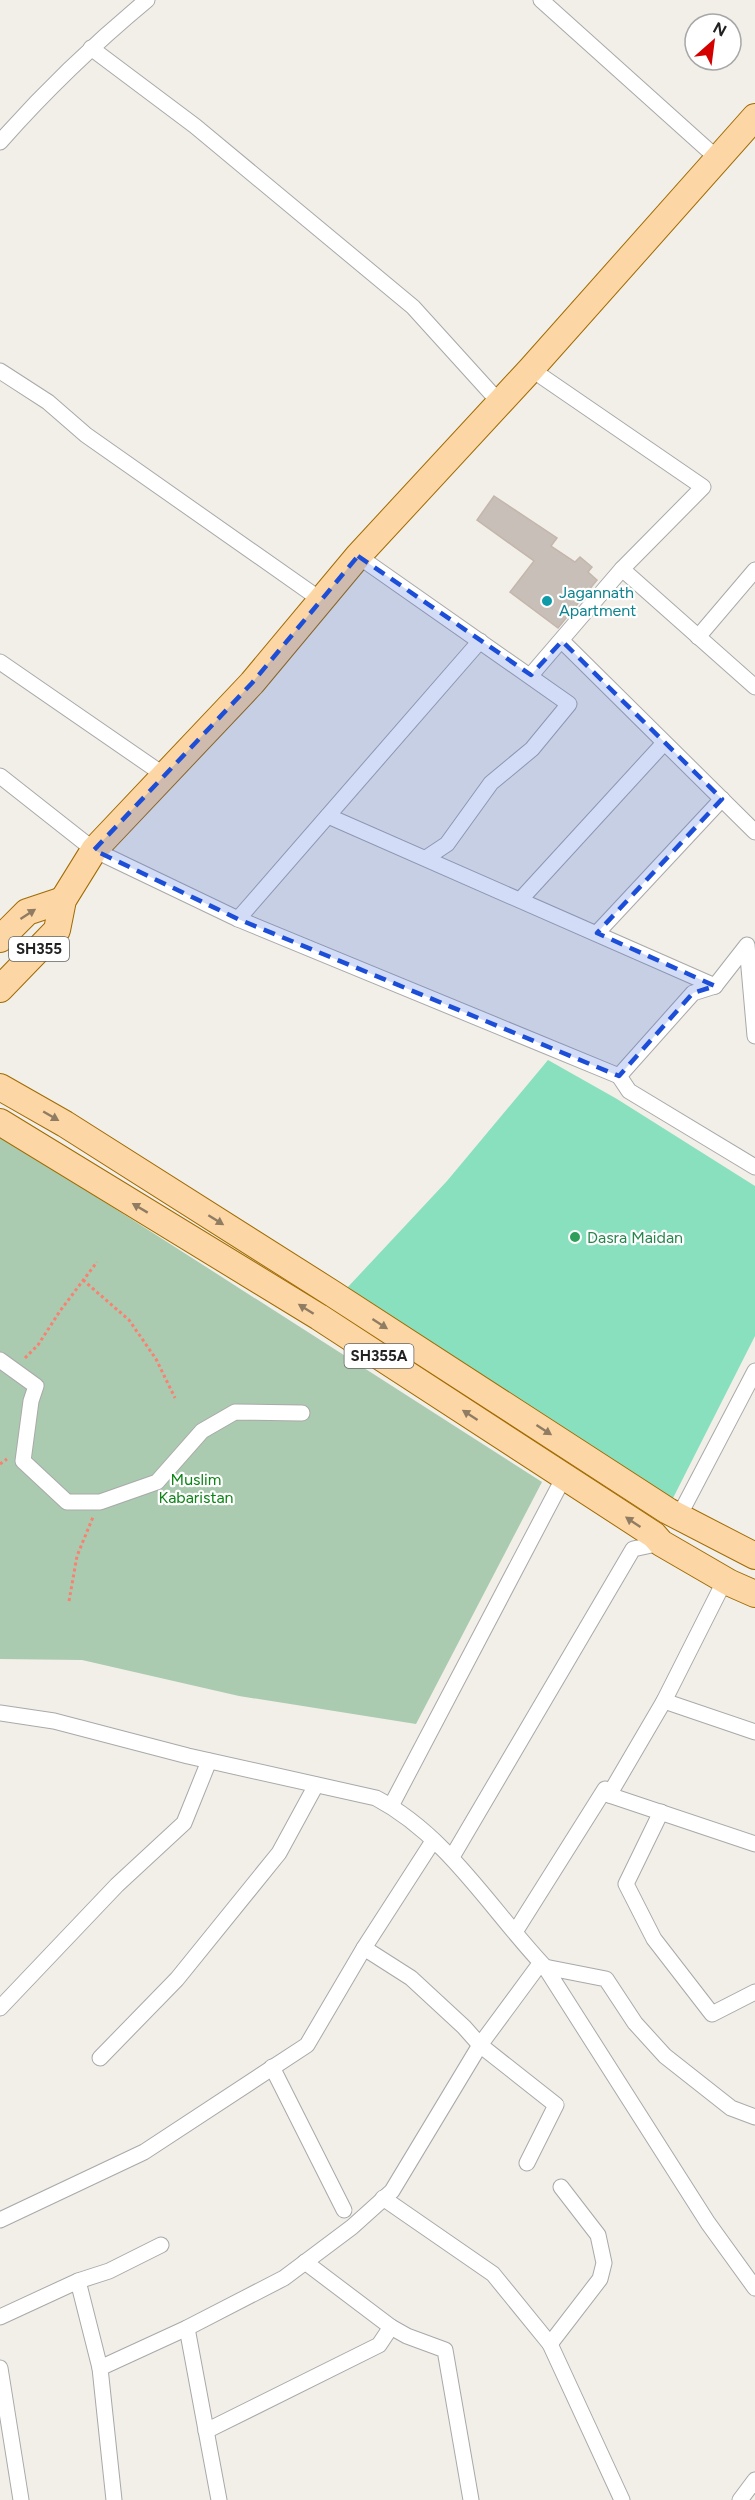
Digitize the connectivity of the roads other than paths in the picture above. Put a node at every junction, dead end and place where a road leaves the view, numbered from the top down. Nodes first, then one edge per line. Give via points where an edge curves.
1 (147, 0) edge
2 (541, 0) edge
3 (91, 48) junction
4 (755, 117) edge
5 (0, 142) edge
6 (718, 159) junction
7 (531, 369) junction
8 (0, 371) edge
9 (500, 403) junction
10 (358, 556) junction
11 (622, 569) junction
12 (755, 570) edge
13 (321, 600) junction
14 (698, 637) junction
15 (562, 640) junction
16 (480, 641) junction
17 (0, 662) edge
18 (531, 675) junction
19 (755, 687) edge
20 (664, 743) junction
21 (164, 775) junction
22 (0, 776) edge
23 (722, 799) junction
24 (328, 816) junction
25 (755, 832) edge
26 (94, 850) junction
27 (426, 858) junction
28 (521, 899) junction
29 (63, 900) junction
30 (238, 919) junction
31 (597, 933) junction
32 (0, 939) edge
33 (751, 940) edge
34 (715, 986) junction
35 (0, 989) edge
36 (755, 1036) edge
37 (619, 1076) junction
38 (0, 1087) edge
39 (0, 1122) edge
40 (753, 1161) edge
41 (274, 1256) junction
42 (261, 1281) junction
43 (0, 1360) edge
44 (755, 1371) edge
45 (303, 1413) dead end
46 (565, 1475) junction
47 (679, 1516) junction
48 (661, 1543) junction
49 (755, 1556) edge
50 (725, 1580) junction
51 (755, 1594) edge
52 (664, 1701) junction
53 (0, 1713) edge
54 (755, 1732) edge
55 (209, 1761) junction
56 (316, 1785) junction
57 (609, 1795) junction
58 (391, 1806) junction
59 (661, 1812) junction
60 (433, 1841) junction
61 (755, 1844) edge
62 (452, 1857) junction
63 (515, 1932) junction
64 (364, 1948) junction
65 (545, 1967) junction
66 (755, 1992) edge
67 (0, 2008) edge
68 (480, 2045) junction
69 (100, 2058) dead end
70 (272, 2067) junction
71 (755, 2117) edge
72 (527, 2163) dead end
73 (561, 2187) dead end
74 (383, 2198) junction
75 (344, 2210) dead end
76 (0, 2220) edge
77 (161, 2245) dead end
78 (305, 2262) junction
79 (78, 2281) junction
80 (755, 2288) edge
81 (0, 2317) edge
82 (391, 2327) junction
83 (187, 2328) junction
84 (550, 2344) junction
85 (0, 2368) edge
86 (100, 2368) junction
87 (206, 2431) junction
88 (755, 2480) edge
89 (21, 2500) edge
90 (114, 2500) edge
91 (219, 2500) edge
92 (471, 2500) edge
93 (622, 2500) edge
94 (740, 2500) edge

1 - 3 street
2 - 6 street
3 - 5 street
3 - 9 street via 195,126 413,307
4 - 6 main road
6 - 7 main road
7 - 9 main road
7 - 11 street via 703,487
8 - 13 street
9 - 10 main road
10 - 13 main road
10 - 16 street
11 - 14 street
11 - 15 street
12 - 14 street
13 - 21 main road via 252,683
14 - 19 street
15 - 18 street
15 - 20 street
16 - 18 street
16 - 24 street
17 - 21 street
18 - 27 street via 569,704 532,749 491,783 447,844
20 - 23 street
20 - 28 street
21 - 26 main road
22 - 26 street
23 - 25 street
23 - 31 street
24 - 27 street
24 - 30 street
26 - 29 main road
26 - 30 street
27 - 28 street
28 - 31 street
32 -> 29 main road, SH355 via 27,912
29 - 35 main road, SH355 via 57,930
30 - 37 street
31 - 34 street
33 - 34 street
33 - 36 street
34 - 37 street via 693,993
37 - 40 street via 629,1091
38 -> 41 main road, SH355A
42 -> 39 main road, SH355A
41 - 42 main road
41 -> 47 main road, SH355A
46 -> 42 main road, SH355A
43 - 45 street via 36,1386 23,1461 67,1502 100,1502 158,1482 201,1431 235,1412
44 - 47 street
48 -> 46 main road, SH355A
46 - 58 street
47 - 48 main road
47 - 49 main road, SH355A
48 - 50 main road, SH355A
48 - 62 street via 633,1550
50 - 51 main road, SH355A
50 - 52 street
52 - 54 street
52 - 57 street
53 - 55 street via 54,1721
55 - 56 street
55 - 67 street via 184,1823 117,1885
56 - 58 street via 376,1798
56 - 69 street via 279,1853 177,1979
57 - 59 street
57 - 63 street via 605,1789
58 - 60 street
59 - 61 street
59 - 66 street via 626,1884 654,1939 712,2014
60 - 62 street
60 - 64 street
62 - 63 street
63 - 65 street
64 - 68 street via 411,1978
64 - 70 street via 307,2044
65 - 68 street via 539,1965
65 - 71 street via 606,1979 634,2023 665,2056 731,2108
65 - 80 street via 708,2223
68 - 72 street via 556,2105
68 - 74 street via 392,2191
70 - 75 street
70 - 76 street via 144,2152
73 - 84 street via 598,2235 604,2263 600,2279
74 - 78 street
74 - 84 street via 493,2274
77 - 79 street via 109,2271
78 - 82 street
78 - 83 street via 284,2278
79 - 81 street
79 - 86 street
82 - 87 street via 379,2345
82 - 92 street via 445,2350
83 - 86 street
83 - 87 street
84 - 93 street
85 - 89 street
86 - 90 street
87 - 91 street
88 - 94 street

